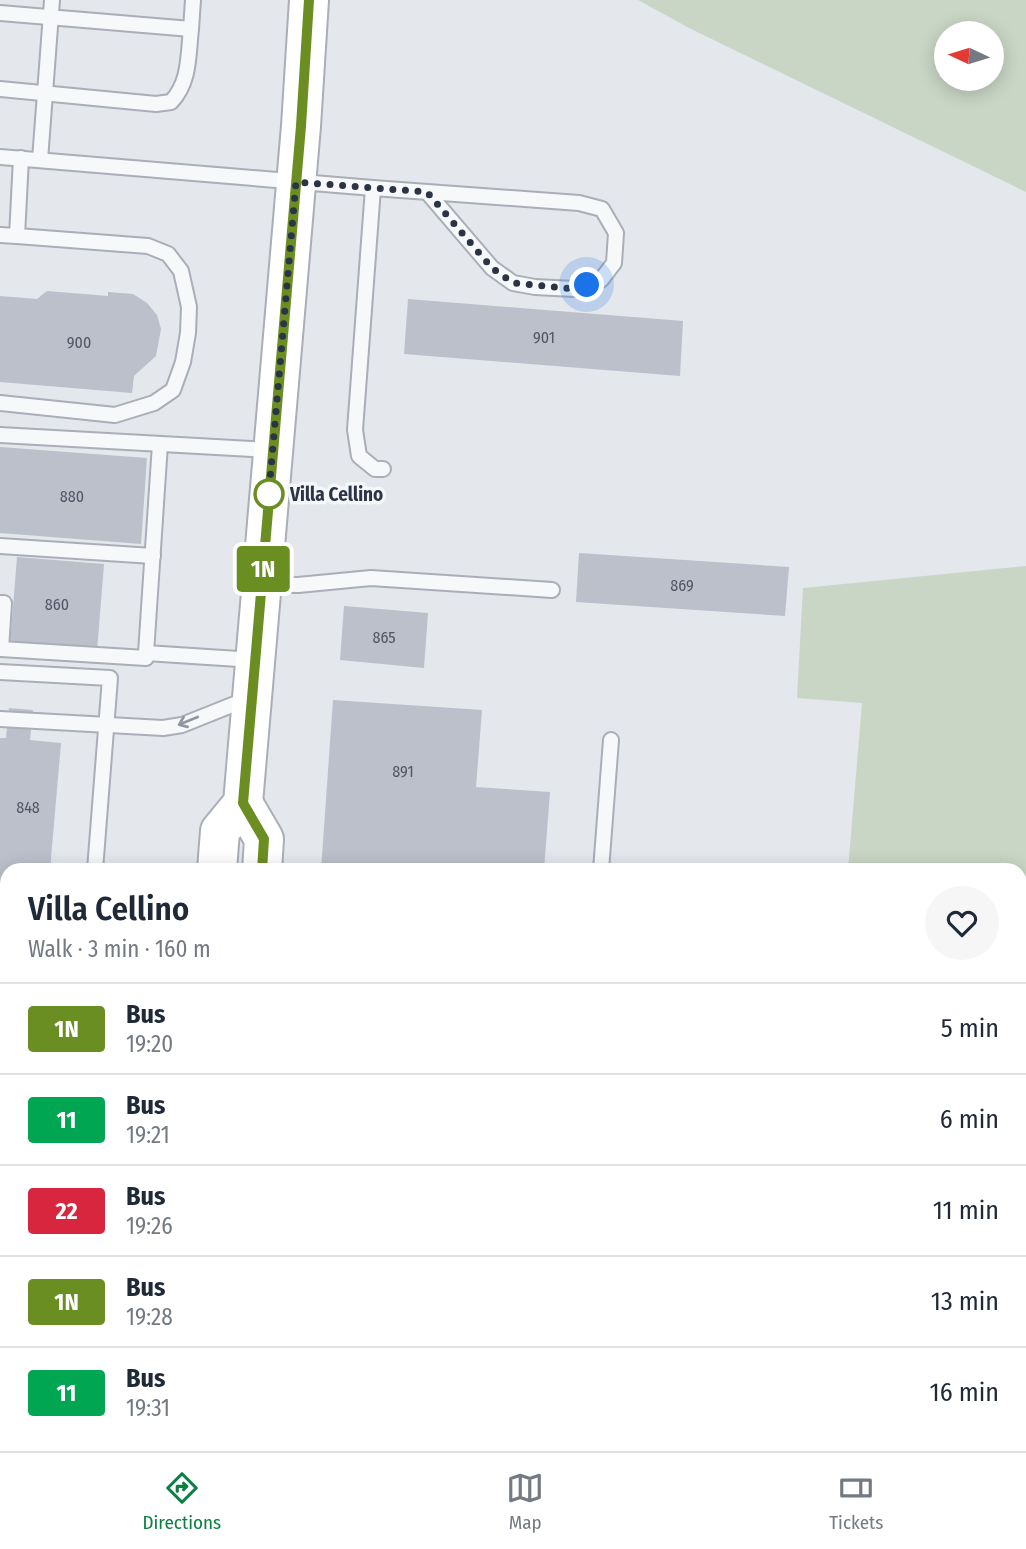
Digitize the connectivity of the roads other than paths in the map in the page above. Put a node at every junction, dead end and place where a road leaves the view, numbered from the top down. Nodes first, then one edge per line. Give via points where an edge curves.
1 (52, 0) edge
2 (193, 0) edge
3 (309, 0) edge
4 (0, 13) edge
5 (51, 18) junction
6 (191, 29) junction
7 (0, 89) edge
8 (46, 93) junction
9 (0, 157) edge
10 (21, 158) junction
11 (40, 160) junction
12 (296, 182) junction
13 (373, 188) junction
14 (427, 192) junction
15 (0, 235) edge
16 (17, 236) junction
17 (0, 403) edge
18 (0, 435) edge
19 (160, 444) junction
20 (273, 450) junction
21 (383, 469) dead end
22 (0, 546) edge
23 (153, 556) junction
24 (262, 583) junction
25 (552, 590) dead end
26 (0, 603) edge
27 (146, 653) junction
28 (255, 660) junction
29 (0, 672) edge
30 (252, 697) junction
31 (0, 719) edge
32 (106, 725) junction
33 (611, 740) dead end
34 (243, 803) junction
35 (96, 863) edge
36 (218, 863) edge
37 (262, 863) edge
38 (602, 863) edge

1 - 5 lane
2 - 6 lane
3 - 12 main road
4 - 5 lane
5 - 6 lane
5 - 8 lane
6 - 8 lane via 186,81 171,102
7 - 8 lane
8 - 11 lane
9 - 10 lane
10 - 11 lane
10 - 16 lane
11 - 12 lane
12 - 13 lane
12 - 20 main road
13 - 14 lane
13 - 21 lane via 355,430 359,456 375,469
14 - 14 lane via 579,203 602,209 616,233 614,263 601,280 574,289 513,283 492,268
15 - 16 lane
16 - 17 lane via 148,246 168,254 181,271 189,307 188,333 173,390 154,403 115,415
18 - 19 lane
19 - 20 lane
19 - 23 lane
20 - 24 main road
22 - 23 lane
23 - 27 lane
24 - 25 lane via 298,585 371,578
24 - 28 main road
26 - 27 lane via 4,603 1,649 146,658
27 - 28 lane
28 - 30 main road
29 - 32 lane via 110,678
30 -> 32 lane via 172,727
30 - 34 main road
31 - 32 lane
32 - 35 lane
33 - 38 lane
34 - 36 main road via 220,831
34 - 37 main road via 264,839

